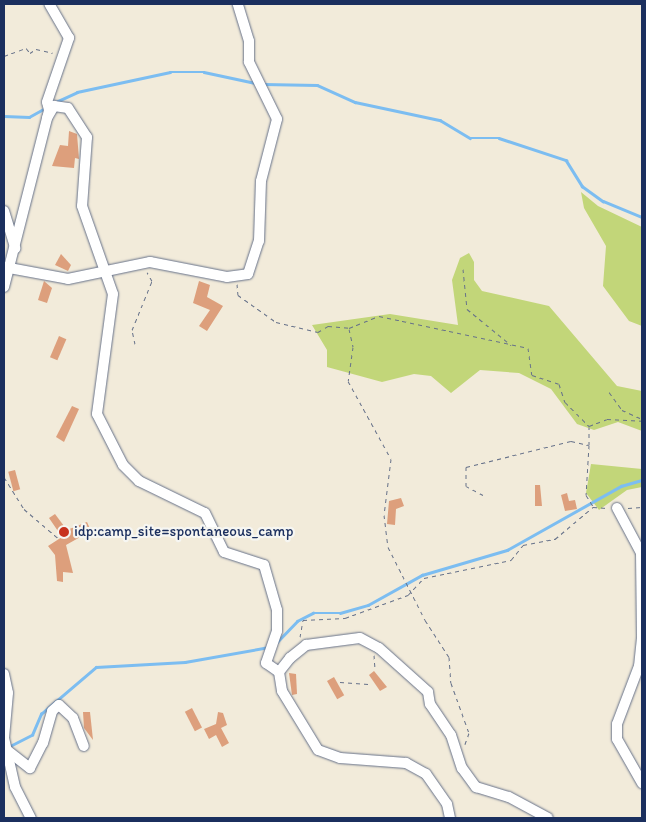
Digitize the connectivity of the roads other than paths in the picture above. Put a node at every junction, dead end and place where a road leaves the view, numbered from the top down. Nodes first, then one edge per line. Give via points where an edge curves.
1 (48, 4) edge
2 (238, 4) edge
3 (48, 110) junction
4 (4, 211) edge
5 (15, 248) junction
6 (7, 268) edge
7 (106, 271) junction
8 (4, 287) edge
9 (617, 508) road end
10 (279, 672) junction
11 (4, 674) edge
12 (84, 746) dead end
13 (8, 751) junction
14 (642, 783) edge
15 (31, 818) edge
16 (450, 818) edge
17 (548, 818) edge

1 - 3 street via 69,38
2 - 7 street via 257,81 277,120 262,181 262,224 248,274 236,276 150,262
3 - 5 street
3 - 7 street via 54,106 68,108 87,137 82,206
4 - 5 street
5 - 6 street
6 - 7 street via 68,278
6 - 8 street
7 - 10 street via 114,294 97,414 123,466 139,481 204,513 224,552 264,565 277,610 277,631 266,663
9 - 14 street via 641,553 642,638 639,666 617,724 617,739
10 - 16 street via 282,691 318,750 340,758 406,763 426,774 447,804
10 - 17 street via 302,648 360,638 378,648 428,692 430,704 451,735 458,759 476,787 509,797
11 - 13 street via 8,693 4,738
12 - 13 street via 73,718 59,705 52,711 43,744 30,768
13 - 15 street via 15,787

